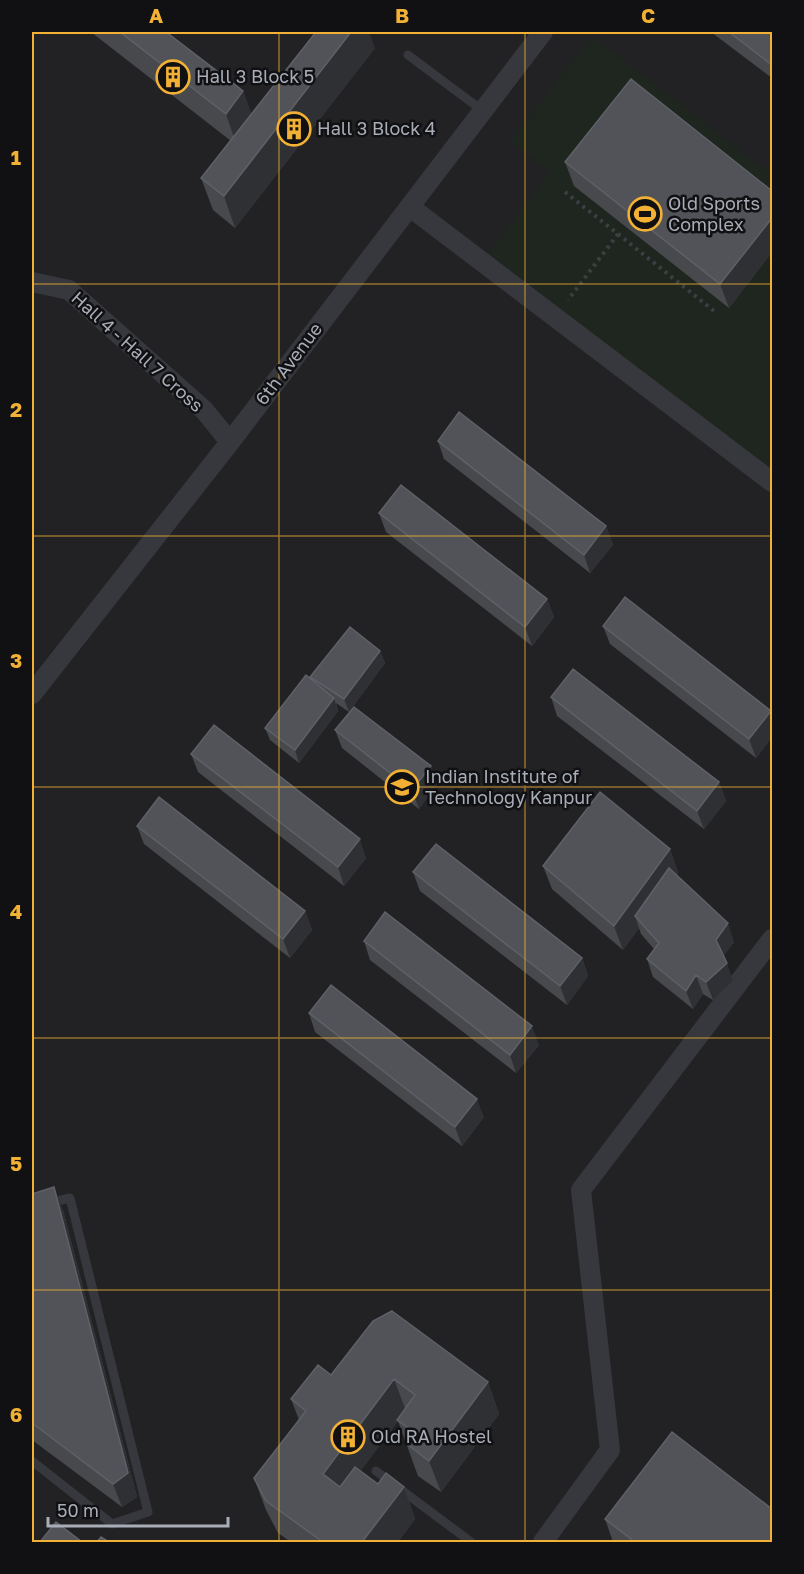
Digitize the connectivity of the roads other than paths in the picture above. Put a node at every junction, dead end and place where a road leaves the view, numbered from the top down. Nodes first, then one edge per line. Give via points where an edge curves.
1 (543, 32) edge
2 (408, 55) dead end
3 (483, 111) junction
4 (410, 207) junction
5 (32, 282) edge
6 (230, 442) junction
7 (772, 482) edge
8 (32, 694) edge
9 (772, 939) edge
10 (32, 1207) edge
11 (32, 1461) edge
12 (376, 1471) dead end
13 (471, 1542) edge
14 (543, 1542) edge

1 - 3 street, 6th Avenue
2 - 3 lane
3 - 4 street, 6th Avenue
4 - 6 street, 6th Avenue
4 - 7 street
5 - 6 street, Hall 4 - Hall 7 Cross via 69,290 204,410
6 - 8 street, 6th Avenue
9 - 14 street via 581,1190 610,1450
10 - 11 lane via 70,1198 148,1512 112,1524
12 - 13 lane

